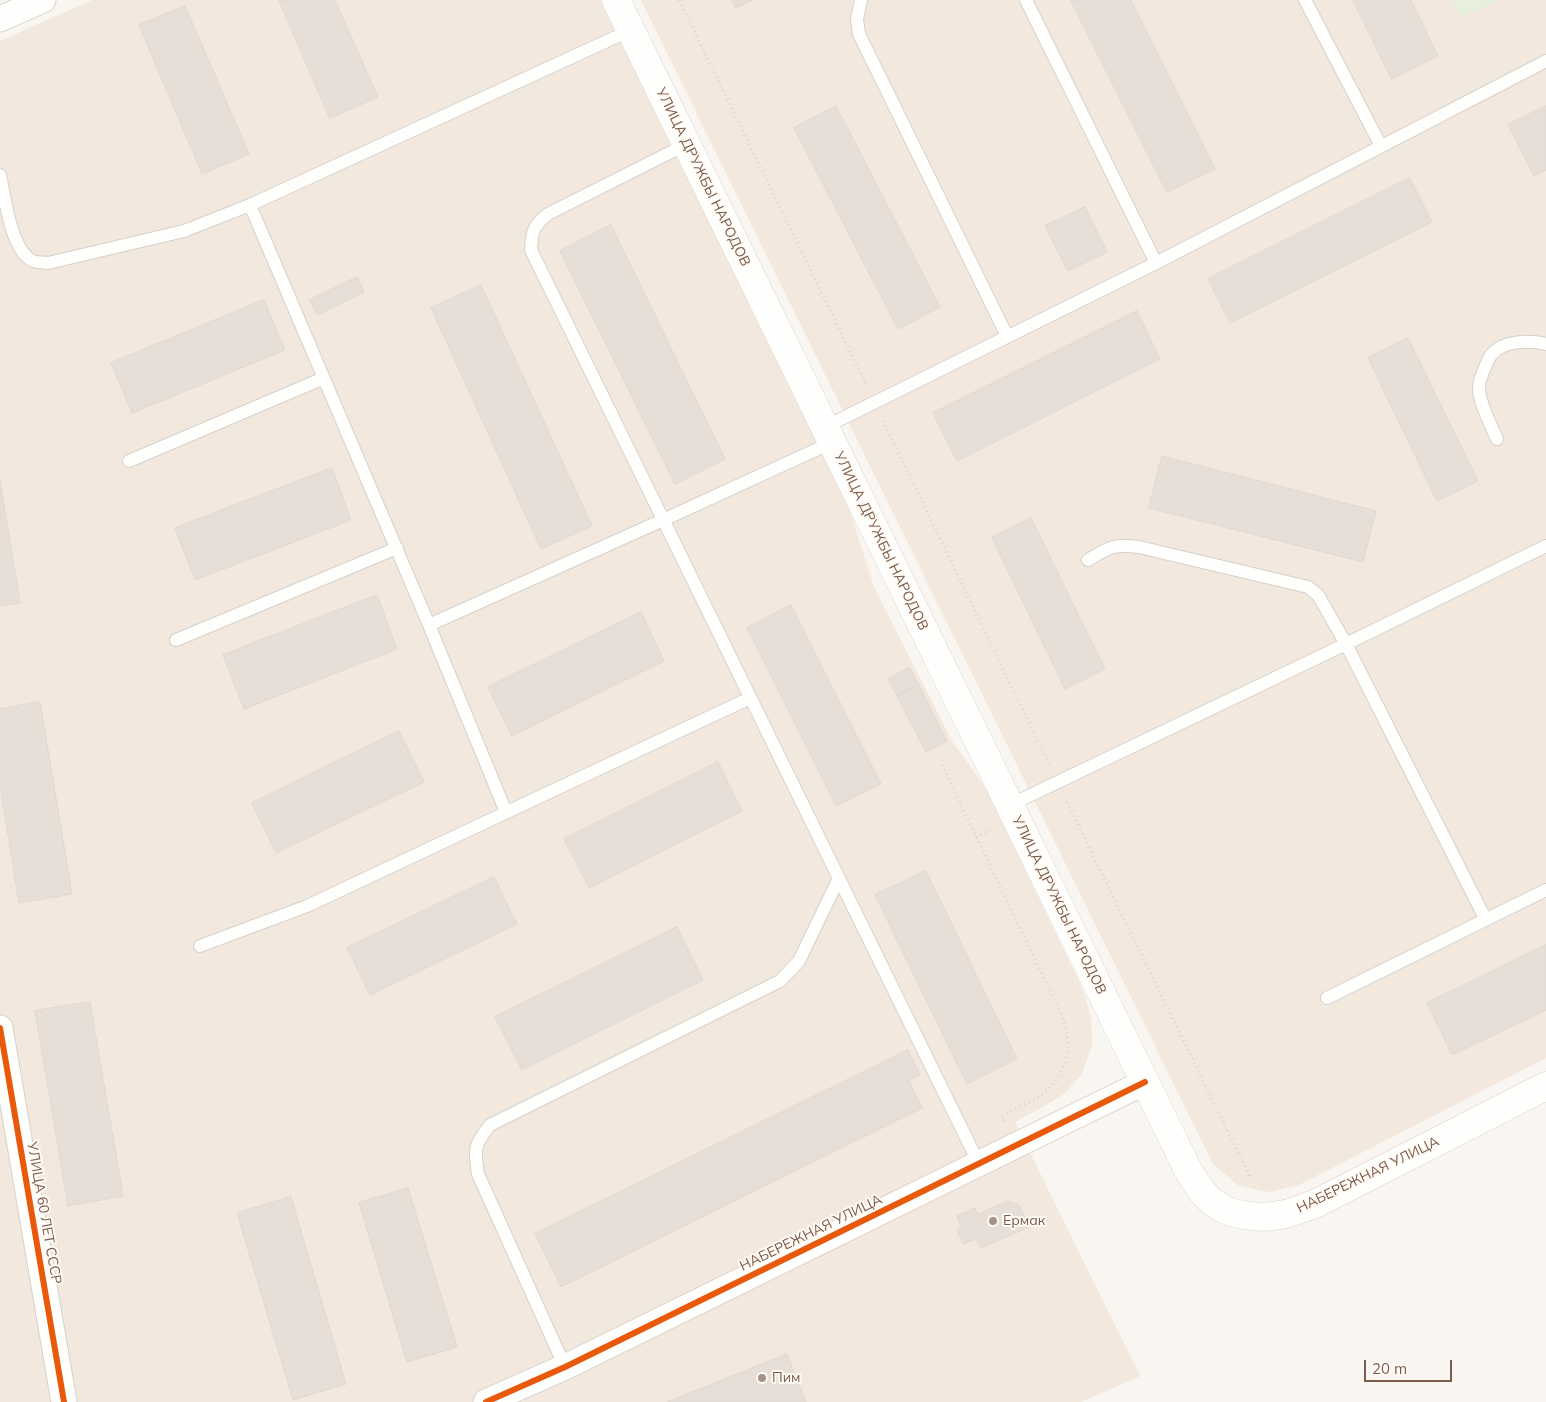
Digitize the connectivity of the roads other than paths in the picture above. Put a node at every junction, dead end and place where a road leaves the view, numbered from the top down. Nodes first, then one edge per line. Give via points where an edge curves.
1 (43, 0) edge
2 (616, 0) edge
3 (861, 0) edge
4 (1026, 0) edge
5 (1305, 0) edge
6 (0, 19) edge
7 (631, 30) junction
8 (1546, 61) edge
9 (687, 144) junction
10 (1381, 146) junction
11 (0, 175) edge
12 (250, 204) junction
13 (1156, 263) junction
14 (1007, 336) junction
15 (1546, 344) edge
16 (324, 378) junction
17 (829, 434) junction
18 (1497, 439) dead end
19 (128, 461) dead end
20 (663, 520) junction
21 (1546, 546) edge
22 (397, 548) junction
23 (1088, 560) dead end
24 (429, 625) junction
25 (176, 640) dead end
26 (1346, 644) junction
27 (750, 698) junction
28 (1010, 805) junction
29 (506, 812) junction
30 (839, 878) junction
31 (1546, 890) edge
32 (1486, 920) junction
33 (200, 946) dead end
34 (1327, 998) dead end
35 (0, 1028) edge
36 (1145, 1082) junction
37 (1546, 1086) edge
38 (980, 1164) junction
39 (564, 1367) junction
40 (64, 1402) edge
41 (486, 1402) edge

1 - 6 street
2 - 7 main road, УЛИЦА ДРУЖБЫ НАРОДОВ
3 - 14 lane via 857,19 859,34
4 - 13 lane
5 - 10 lane
7 - 9 main road, УЛИЦА ДРУЖБЫ НАРОДОВ
7 - 12 lane
8 - 10 lane
9 - 17 main road, УЛИЦА ДРУЖБЫ НАРОДОВ
9 - 20 lane via 548,214 537,222 531,250
10 - 13 lane
11 - 12 lane via 14,238 22,253 34,262 48,263 184,231
12 - 16 lane
13 - 14 lane
14 - 17 lane via 874,402
15 - 18 lane via 1514,343 1502,347 1491,355 1482,372 1479,388 1485,413
16 - 19 lane
16 - 22 lane
17 - 20 lane
17 - 28 main road, УЛИЦА ДРУЖБЫ НАРОДОВ
20 - 24 lane
20 - 27 lane
21 - 26 lane
22 - 24 lane
22 - 25 lane
23 - 26 lane via 1112,546 1123,545 1308,587 1318,595
24 - 29 lane
26 - 28 lane
26 - 32 lane
27 - 29 lane
27 - 30 lane
28 - 36 main road, УЛИЦА ДРУЖБЫ НАРОДОВ
29 - 33 lane via 307,906
30 - 38 lane
30 - 39 lane via 799,961 780,981 490,1125 480,1138 475,1152 478,1174
31 - 32 lane
32 - 34 lane
35 - 40 street, УЛИЦА 60 ЛЕТ СССР
36 - 37 main road, НАБЕРЕЖНАЯ УЛИЦА via 1200,1190 1217,1206 1239,1214 1262,1216 1285,1214 1315,1204
36 - 38 street, НАБЕРЕЖНАЯ УЛИЦА
38 - 39 street, НАБЕРЕЖНАЯ УЛИЦА
39 - 41 street, НАБЕРЕЖНАЯ УЛИЦА

